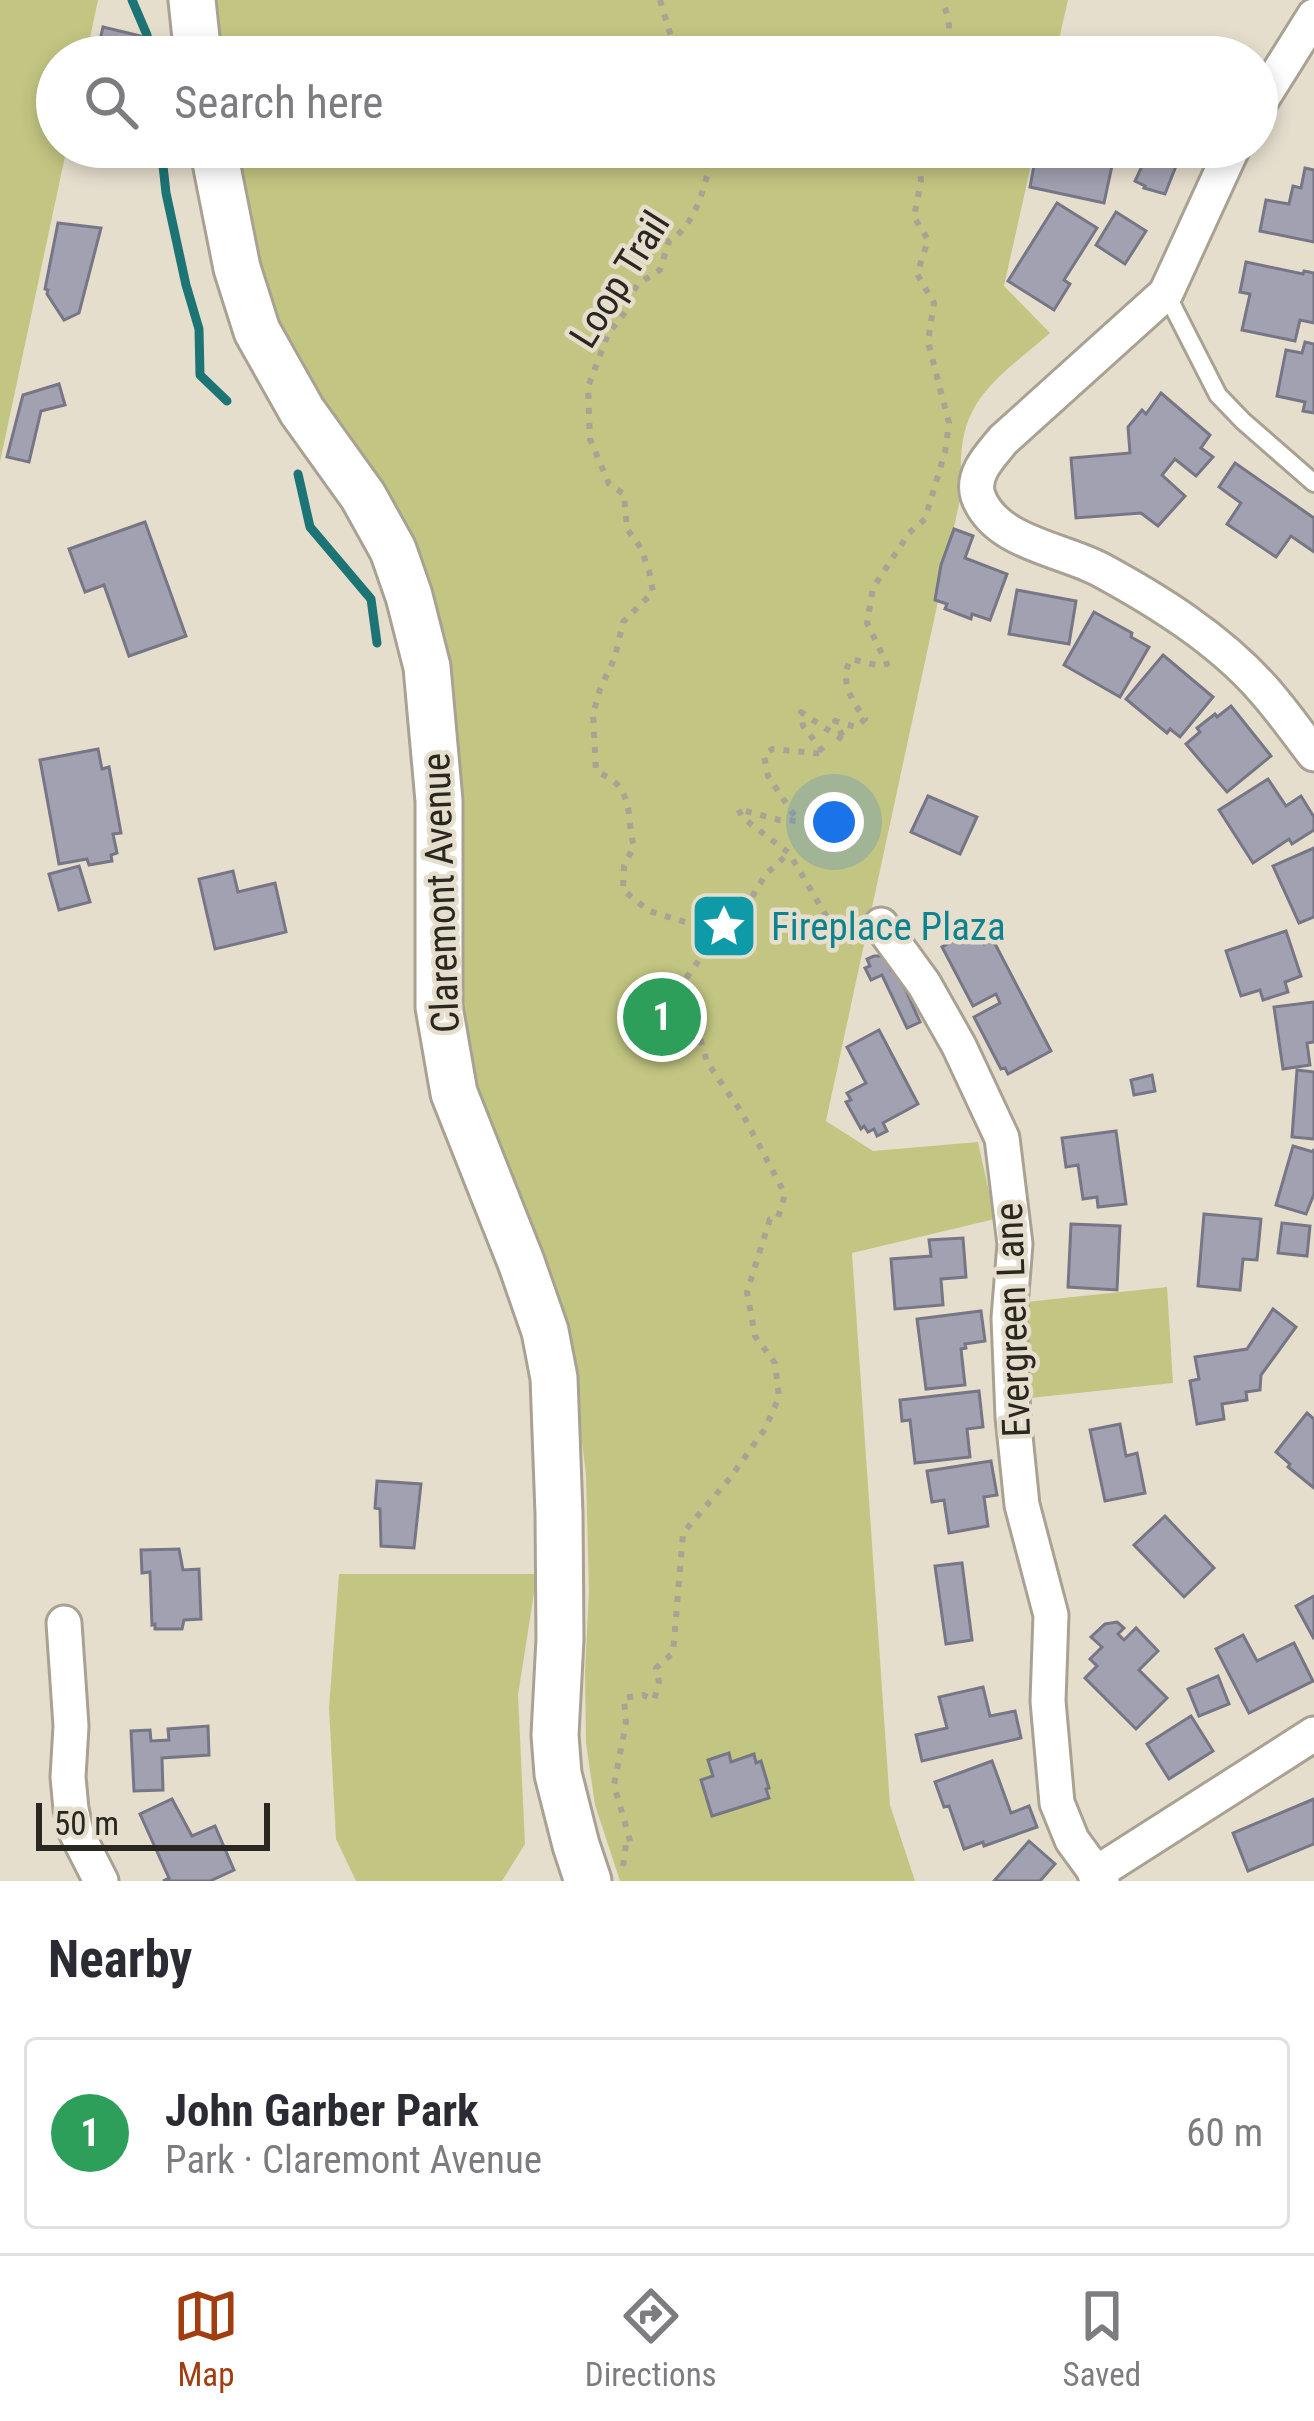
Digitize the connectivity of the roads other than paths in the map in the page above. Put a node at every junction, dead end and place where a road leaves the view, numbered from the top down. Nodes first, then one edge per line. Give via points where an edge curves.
1 (192, 0) edge
2 (1314, 16) edge
3 (196, 36) edge
4 (1278, 73) edge
5 (217, 168) edge
6 (1223, 168) edge
7 (1166, 293) junction
8 (1314, 483) edge
9 (1314, 754) edge
10 (880, 925) road end
11 (64, 1623) dead end
12 (1314, 1734) edge
13 (1098, 1877) edge
14 (101, 1881) edge
15 (588, 1881) edge

1 - 3 main road
2 - 4 street
5 - 15 main road, Claremont Avenue via 257,331 393,550 428,667 439,802 439,1007 454,1094 520,1262 554,1378 555,1735
6 - 7 street
7 - 8 lane via 1218,395
7 - 9 street via 1003,440 983,465 977,494 996,523 1096,568 1228,655
10 - 13 street, Evergreen Lane via 924,984 1002,1138 1015,1244 1013,1417 1022,1505 1051,1615 1057,1803
11 - 14 street via 71,1809
12 - 13 street

